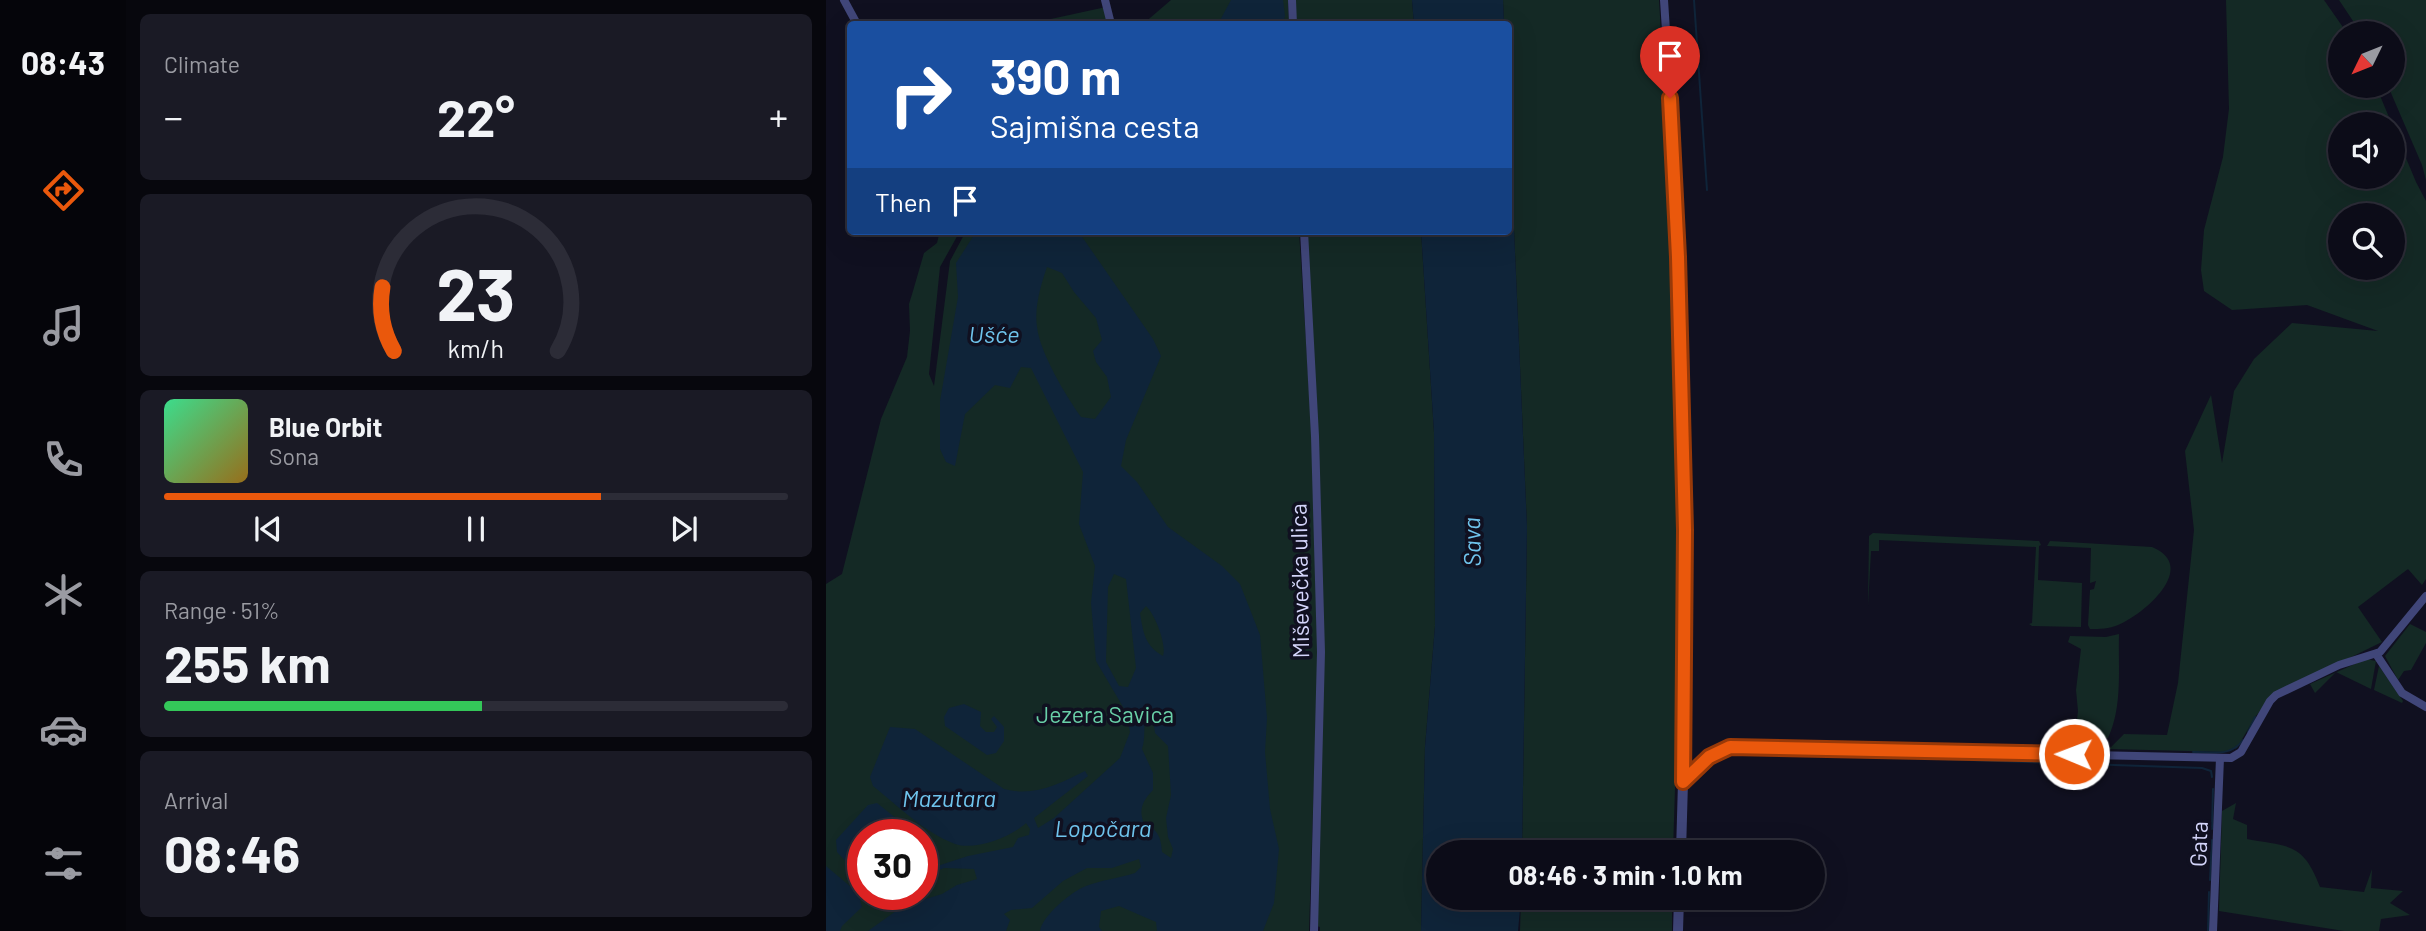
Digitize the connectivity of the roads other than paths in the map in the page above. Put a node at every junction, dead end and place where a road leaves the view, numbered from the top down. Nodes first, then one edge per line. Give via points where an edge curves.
1 (844, 0) edge
2 (1105, 0) edge
3 (1664, 0) edge
4 (856, 21) edge
5 (1110, 21) edge
6 (1304, 235) edge
7 (2426, 596) edge
8 (2376, 654) junction
9 (2426, 707) edge
10 (2220, 758) junction
11 (1683, 782) junction
12 (1681, 840) edge
13 (1679, 910) edge
14 (1314, 931) edge
15 (1678, 931) edge
16 (2213, 931) edge

1 - 4 street
2 - 5 street
3 - 11 street via 1683,394
6 - 14 street, Miševečka ulica via 1321,652
7 - 8 street
8 - 9 street via 2402,693
8 - 10 street via 2339,665 2276,695 2241,752
10 - 11 street via 1730,747 1709,757
10 - 16 street, Gata
11 - 12 street
13 - 15 street

